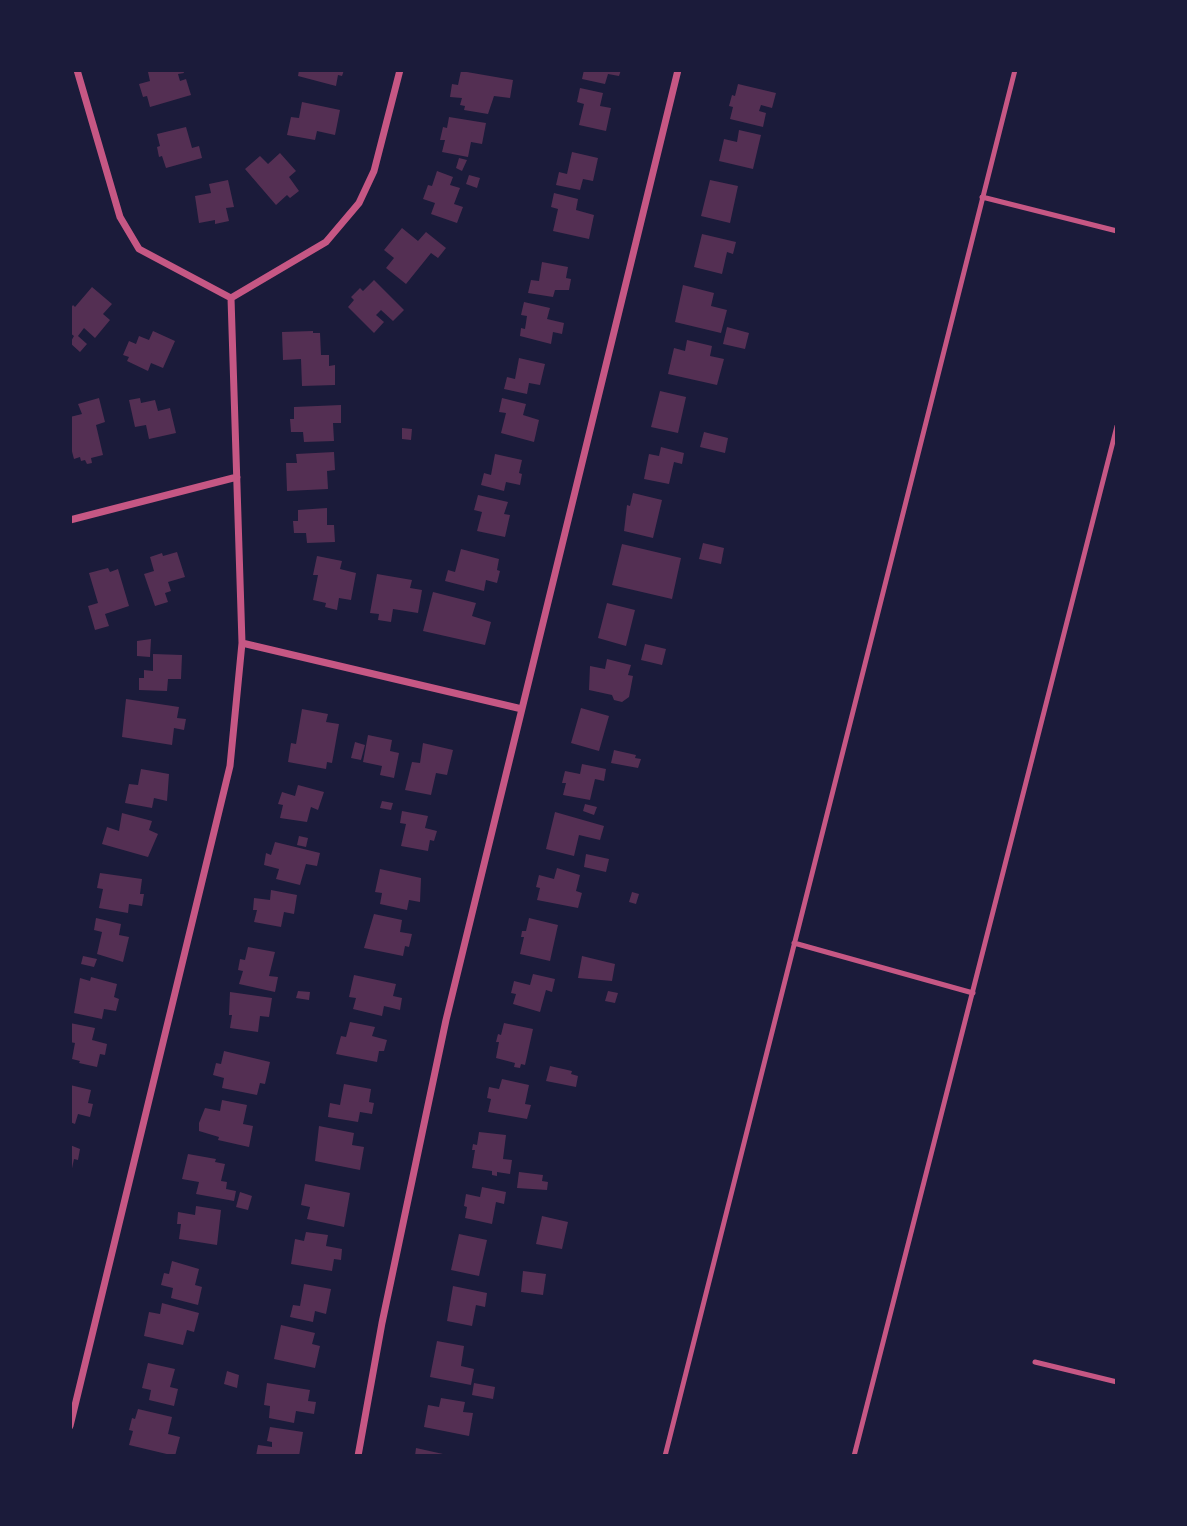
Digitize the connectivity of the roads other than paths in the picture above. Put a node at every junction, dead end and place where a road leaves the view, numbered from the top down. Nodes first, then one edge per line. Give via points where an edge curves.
1 (78, 70) edge
2 (400, 70) edge
3 (678, 70) edge
4 (1014, 70) edge
5 (982, 197) junction
6 (1117, 231) edge
7 (231, 298) junction
8 (1117, 426) edge
9 (237, 477) junction
10 (70, 520) edge
11 (242, 643) junction
12 (522, 709) junction
13 (794, 943) junction
14 (973, 993) junction
15 (1035, 1362) dead end
16 (1117, 1382) edge
17 (70, 1426) edge
18 (358, 1456) edge
19 (665, 1456) edge
20 (854, 1456) edge

1 - 7 street via 120,217 139,249
2 - 7 street via 374,171 359,203 326,242
3 - 12 street
4 - 5 lane
5 - 6 lane
5 - 13 lane
7 - 9 street
8 - 14 lane
9 - 10 street
9 - 11 street
11 - 12 street
11 - 17 street via 230,766
12 - 18 street via 446,1020
13 - 14 lane
13 - 19 lane
14 - 20 lane
15 - 16 lane

